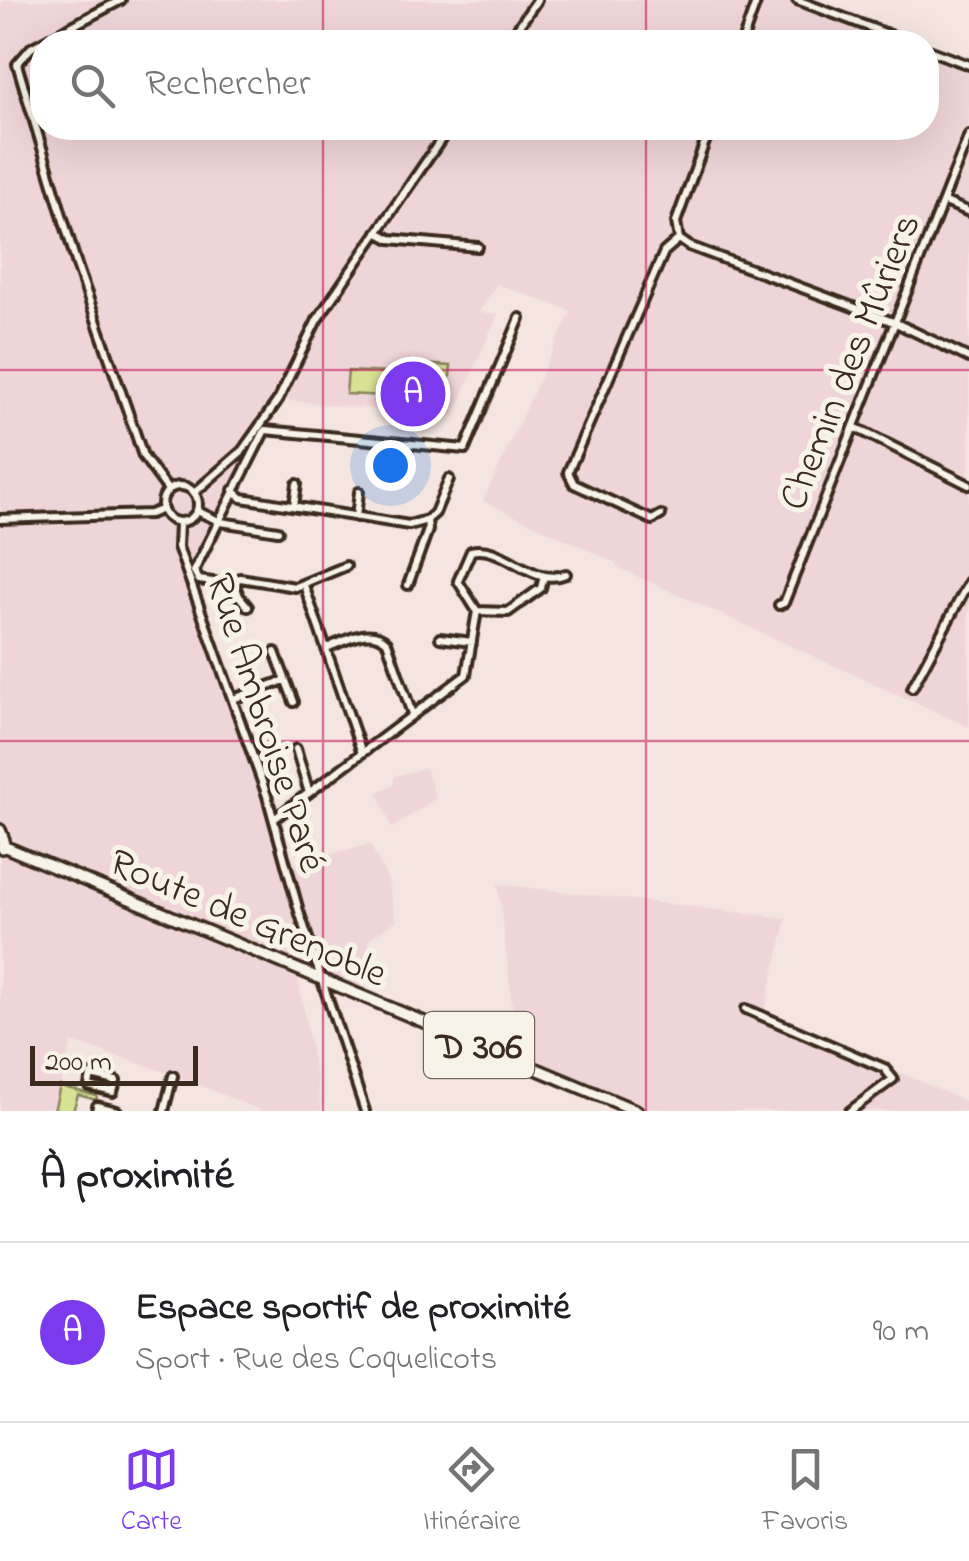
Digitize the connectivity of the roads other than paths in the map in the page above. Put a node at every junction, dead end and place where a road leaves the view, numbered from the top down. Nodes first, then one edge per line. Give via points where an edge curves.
1 (120, 0) edge
2 (537, 0) edge
3 (757, 0) edge
4 (797, 0) edge
5 (65, 30) edge
6 (516, 30) edge
7 (746, 30) edge
8 (878, 30) edge
9 (30, 49) edge
10 (939, 54) edge
11 (969, 65) edge
12 (30, 107) edge
13 (969, 135) edge
14 (40, 140) edge
15 (441, 140) edge
16 (706, 140) edge
17 (944, 201) junction
18 (969, 212) edge
19 (377, 232) junction
20 (679, 239) junction
21 (478, 247) dead end
22 (520, 318) dead end
23 (896, 323) junction
24 (969, 358) edge
25 (854, 427) junction
26 (449, 479) dead end
27 (297, 484) dead end
28 (969, 485) edge
29 (168, 490) junction
30 (233, 490) junction
31 (359, 492) dead end
32 (194, 493) junction
33 (294, 506) junction
34 (163, 510) junction
35 (196, 510) junction
36 (661, 515) dead end
37 (356, 516) junction
38 (0, 519) edge
39 (218, 520) junction
40 (426, 520) junction
41 (179, 523) junction
42 (278, 531) dead end
43 (346, 566) dead end
44 (566, 574) dead end
45 (544, 576) junction
46 (234, 582) junction
47 (969, 582) edge
48 (304, 585) junction
49 (408, 586) dead end
50 (779, 605) dead end
51 (248, 607) dead end
52 (477, 611) junction
53 (440, 638) dead end
54 (472, 642) junction
55 (326, 648) junction
56 (275, 652) dead end
57 (285, 680) junction
58 (912, 688) dead end
59 (232, 699) junction
60 (294, 702) dead end
61 (412, 714) junction
62 (296, 749) dead end
63 (362, 753) junction
64 (309, 794) junction
65 (274, 819) junction
66 (0, 830) edge
67 (2, 848) edge
68 (321, 979) junction
69 (746, 1009) dead end
70 (173, 1076) dead end
71 (96, 1111) edge
72 (117, 1111) edge
73 (164, 1111) edge
74 (365, 1111) edge
75 (637, 1111) edge
76 (850, 1111) edge

1 - 5 street
2 - 6 street
3 - 7 street
4 - 8 street
9 - 12 street via 17,64
10 - 11 street
13 - 17 street, Chemin des Mûriers
14 - 29 street via 136,435
15 - 19 street
16 - 20 street via 676,222
17 - 18 street
17 - 23 street, Chemin des Mûriers
19 - 21 street via 390,239
19 - 32 street via 317,320 278,400 242,451
20 - 23 street
20 - 36 street via 664,252 568,472 589,492 652,520
22 - 30 street via 465,449 265,430
23 - 24 street
23 - 25 street, Chemin des Mûriers
25 - 28 street
25 - 50 street, Chemin des Mûriers
26 - 40 street
27 - 33 street
29 - 32 street via 183,486
29 - 34 street
30 - 33 street via 242,498
30 - 39 street
31 - 37 street
32 - 35 street
33 - 37 street
34 - 38 street
34 - 41 street
35 - 39 street
35 - 41 street
37 - 40 street via 409,525
39 - 42 street
39 - 46 street via 194,571 200,580
40 - 49 street
41 - 59 street, Rue Ambroise Paré via 178,547
43 - 48 street
44 - 45 street
45 - 52 street via 541,588 508,612
45 - 52 street via 482,549 471,551 458,581
46 - 48 street
46 - 51 street
47 - 58 street
48 - 55 street
52 - 54 street
53 - 54 street
54 - 61 street via 466,674
55 - 61 street via 379,634
55 - 63 street
56 - 57 street
57 - 59 street
57 - 60 street
59 - 65 street, Rue Ambroise Paré
61 - 63 street
62 - 64 street
63 - 64 street
64 - 65 street
65 - 68 street, Rue Ambroise Paré
66 - 67 main road
67 - 68 main road, Route de Grenoble / D 306
68 - 74 street, Rue Ambroise Paré
68 - 75 main road, Route de Grenoble / D 306
69 - 76 street via 884,1068 893,1079
70 - 73 street
71 - 72 street

